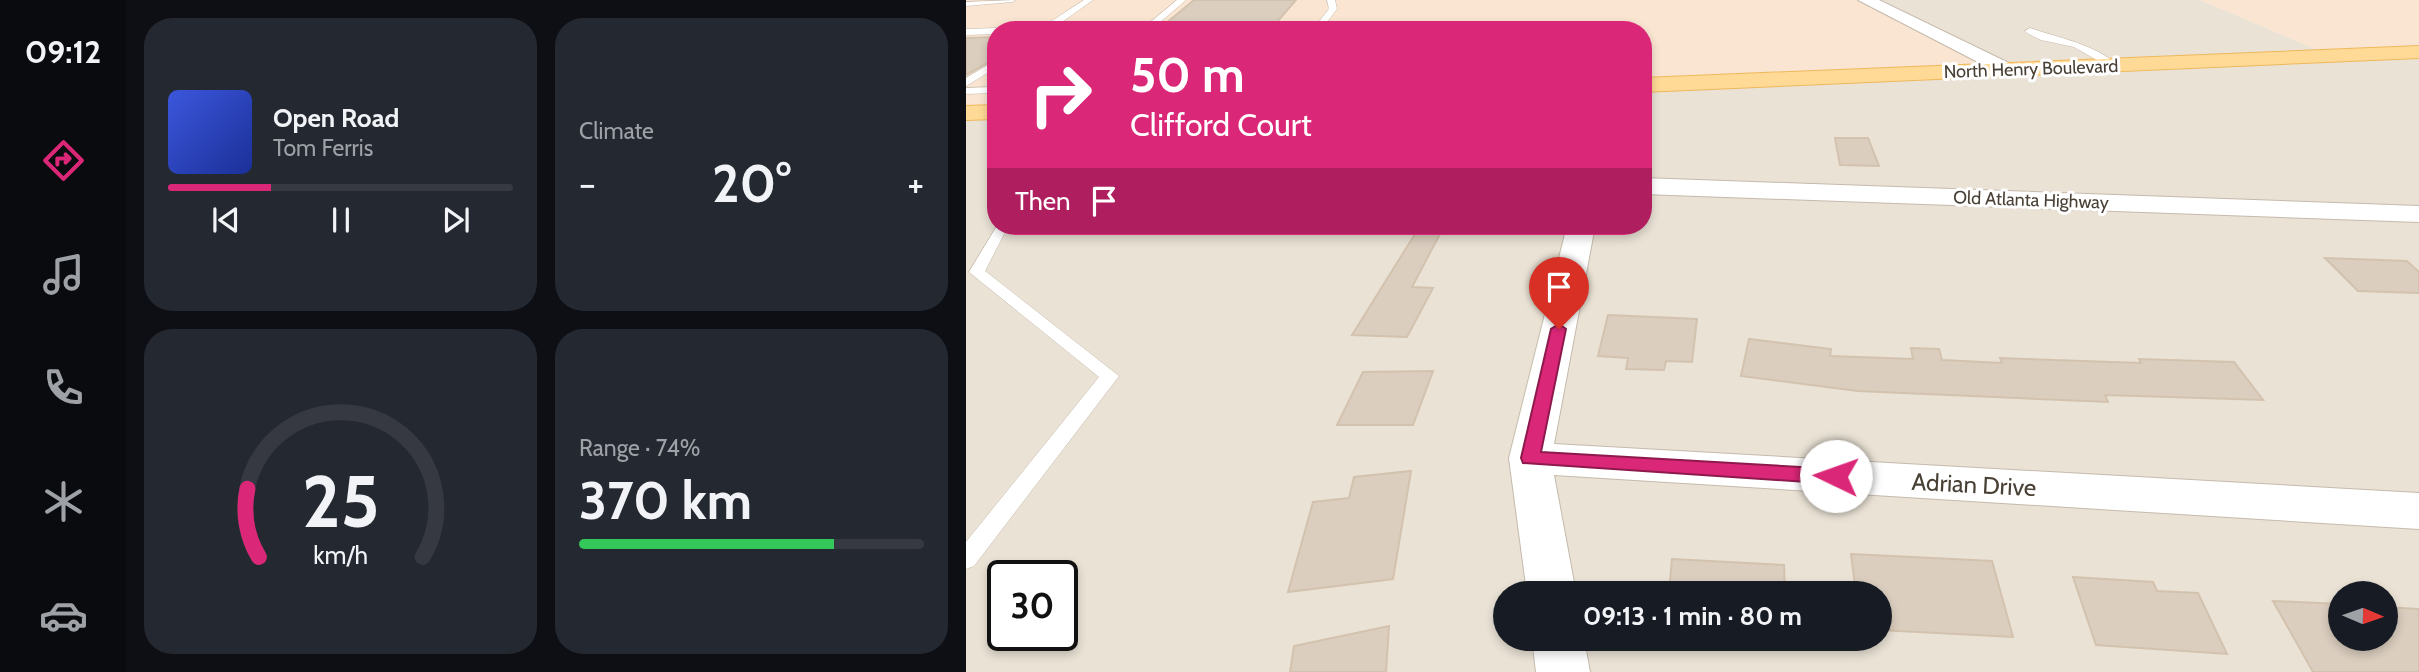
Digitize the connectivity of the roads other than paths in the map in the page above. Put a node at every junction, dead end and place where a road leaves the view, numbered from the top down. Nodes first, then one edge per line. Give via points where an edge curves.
1 (1003, 0) edge
2 (1012, 0) edge
3 (1088, 0) edge
4 (1182, 0) edge
5 (1331, 0) edge
6 (1866, 0) edge
7 (966, 4) edge
8 (1058, 21) edge
9 (1156, 21) edge
10 (1323, 21) edge
11 (987, 31) edge
12 (2030, 31) dead end
13 (966, 32) edge
14 (2419, 52) edge
15 (2113, 65) junction
16 (987, 69) edge
17 (2008, 70) junction
18 (966, 83) edge
19 (1652, 86) edge
20 (987, 90) edge
21 (966, 91) edge
22 (987, 112) edge
23 (966, 113) edge
24 (1652, 186) edge
25 (2419, 214) edge
26 (996, 235) edge
27 (1579, 235) edge
28 (1530, 458) junction
29 (2419, 511) edge
30 (966, 559) edge
31 (1549, 581) edge
32 (1560, 651) edge
33 (1563, 672) edge

1 - 2 lane
1 - 7 lane
3 - 8 lane
4 - 9 lane
5 - 10 lane via 1333,9
6 - 17 street
11 - 13 lane
12 - 15 lane via 2077,45
14 - 15 main road, North Henry Boulevard
15 - 17 main road, North Henry Boulevard
16 - 18 lane
17 - 19 main road, North Henry Boulevard
20 - 21 lane
22 - 23 main road
24 - 25 street, Old Atlanta Highway
26 - 30 lane via 977,272 1110,376
27 - 28 street
28 - 29 street, Adrian Drive
28 - 31 street
32 - 33 street

